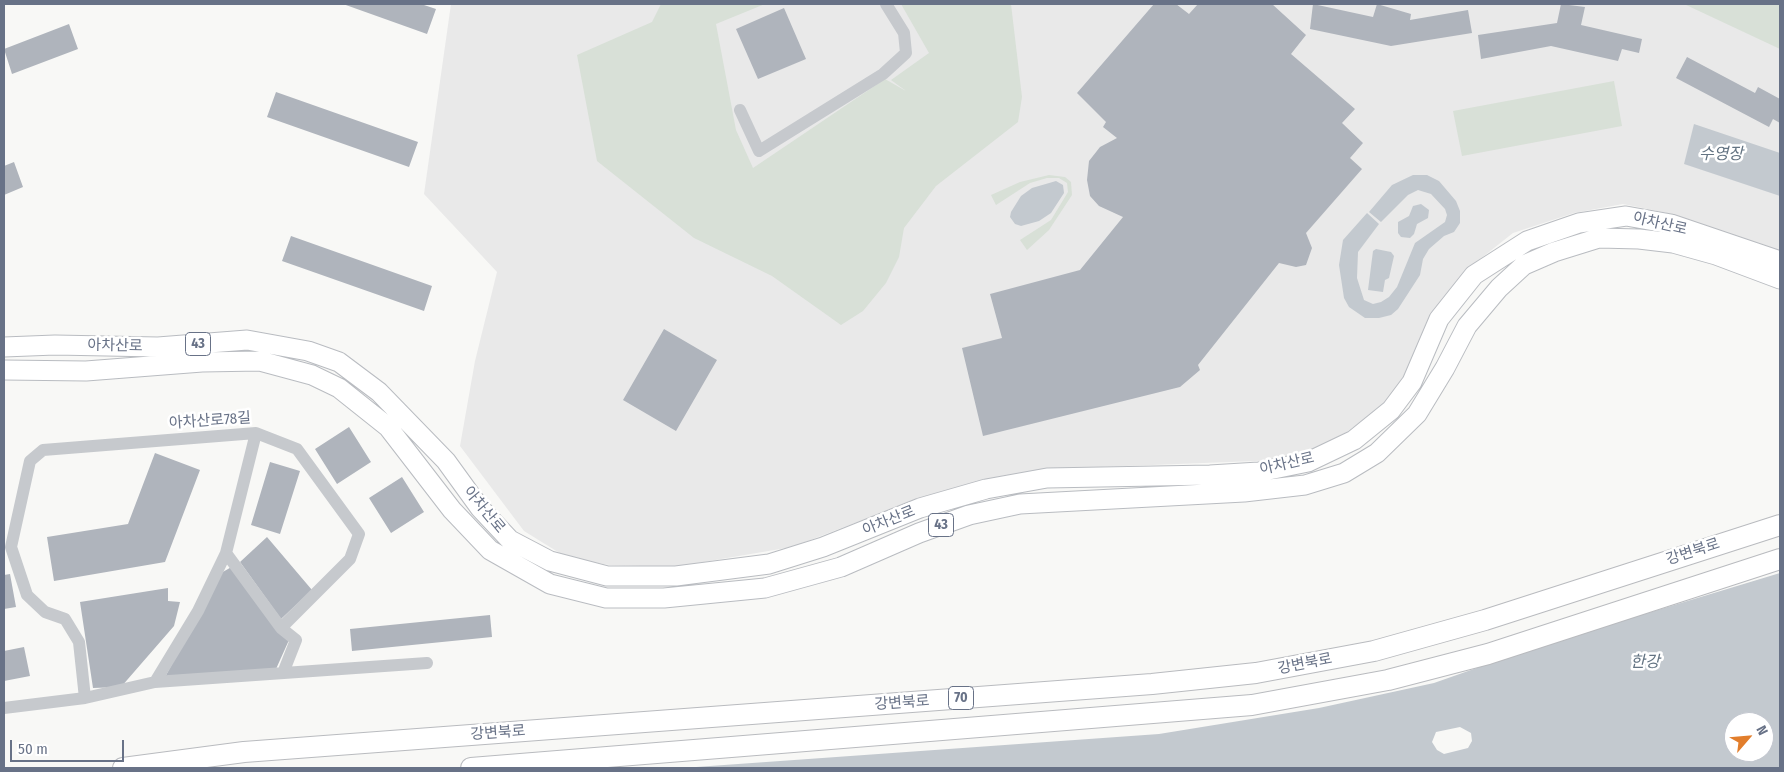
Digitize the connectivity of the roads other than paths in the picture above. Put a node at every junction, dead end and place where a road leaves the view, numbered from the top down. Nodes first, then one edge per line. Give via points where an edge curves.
1 (886, 4) edge
2 (740, 110) dead end
3 (1780, 261) edge
4 (1780, 279) edge
5 (4, 347) edge
6 (4, 370) edge
7 (256, 433) junction
8 (1780, 525) edge
9 (8, 548) edge
10 (226, 554) junction
11 (1780, 558) edge
12 (281, 628) junction
13 (427, 663) dead end
14 (283, 673) junction
15 (155, 682) junction
16 (85, 698) junction
17 (4, 708) edge
18 (124, 768) edge
19 (471, 768) edge

1 - 2 street via 904,33 906,53 883,74 759,151
3 - 5 main road, 아차산로 / 43 via 1671,224 1626,216 1579,223 1527,241 1474,275 1439,319 1412,382 1391,410 1354,440 1308,462 1259,472 1047,478 986,489 920,508 823,548 769,564 676,576 607,576 550,561 510,540 480,508 446,461 379,392 339,362 308,351 247,340 158,346
4 - 6 main road, 아차산로 / 43 via 1673,243 1598,238 1524,265 1499,288 1467,326 1417,414 1377,453 1344,473 1305,485 1244,492 1020,504 969,515 840,566 766,588 664,598 606,598 550,584 490,550 452,510 388,427 339,388 312,375 260,361 86,371
7 - 9 street, 아차산로78길 via 42,450 30,461
7 - 10 street
7 - 12 street, 아차산로78길 via 297,449 359,534 350,559
8 - 18 highway, 강변북로 / 70 via 1485,620 1374,651 1256,673 1152,684 244,752
9 - 16 street via 26,595 44,612 65,619 79,642
10 - 12 street
10 - 15 street via 198,611
11 - 19 highway, 강변북로 / 70 via 1488,654 1388,680 1252,705
12 - 14 street via 296,640
13 - 14 street
14 - 15 street
15 - 16 street
16 - 17 street

